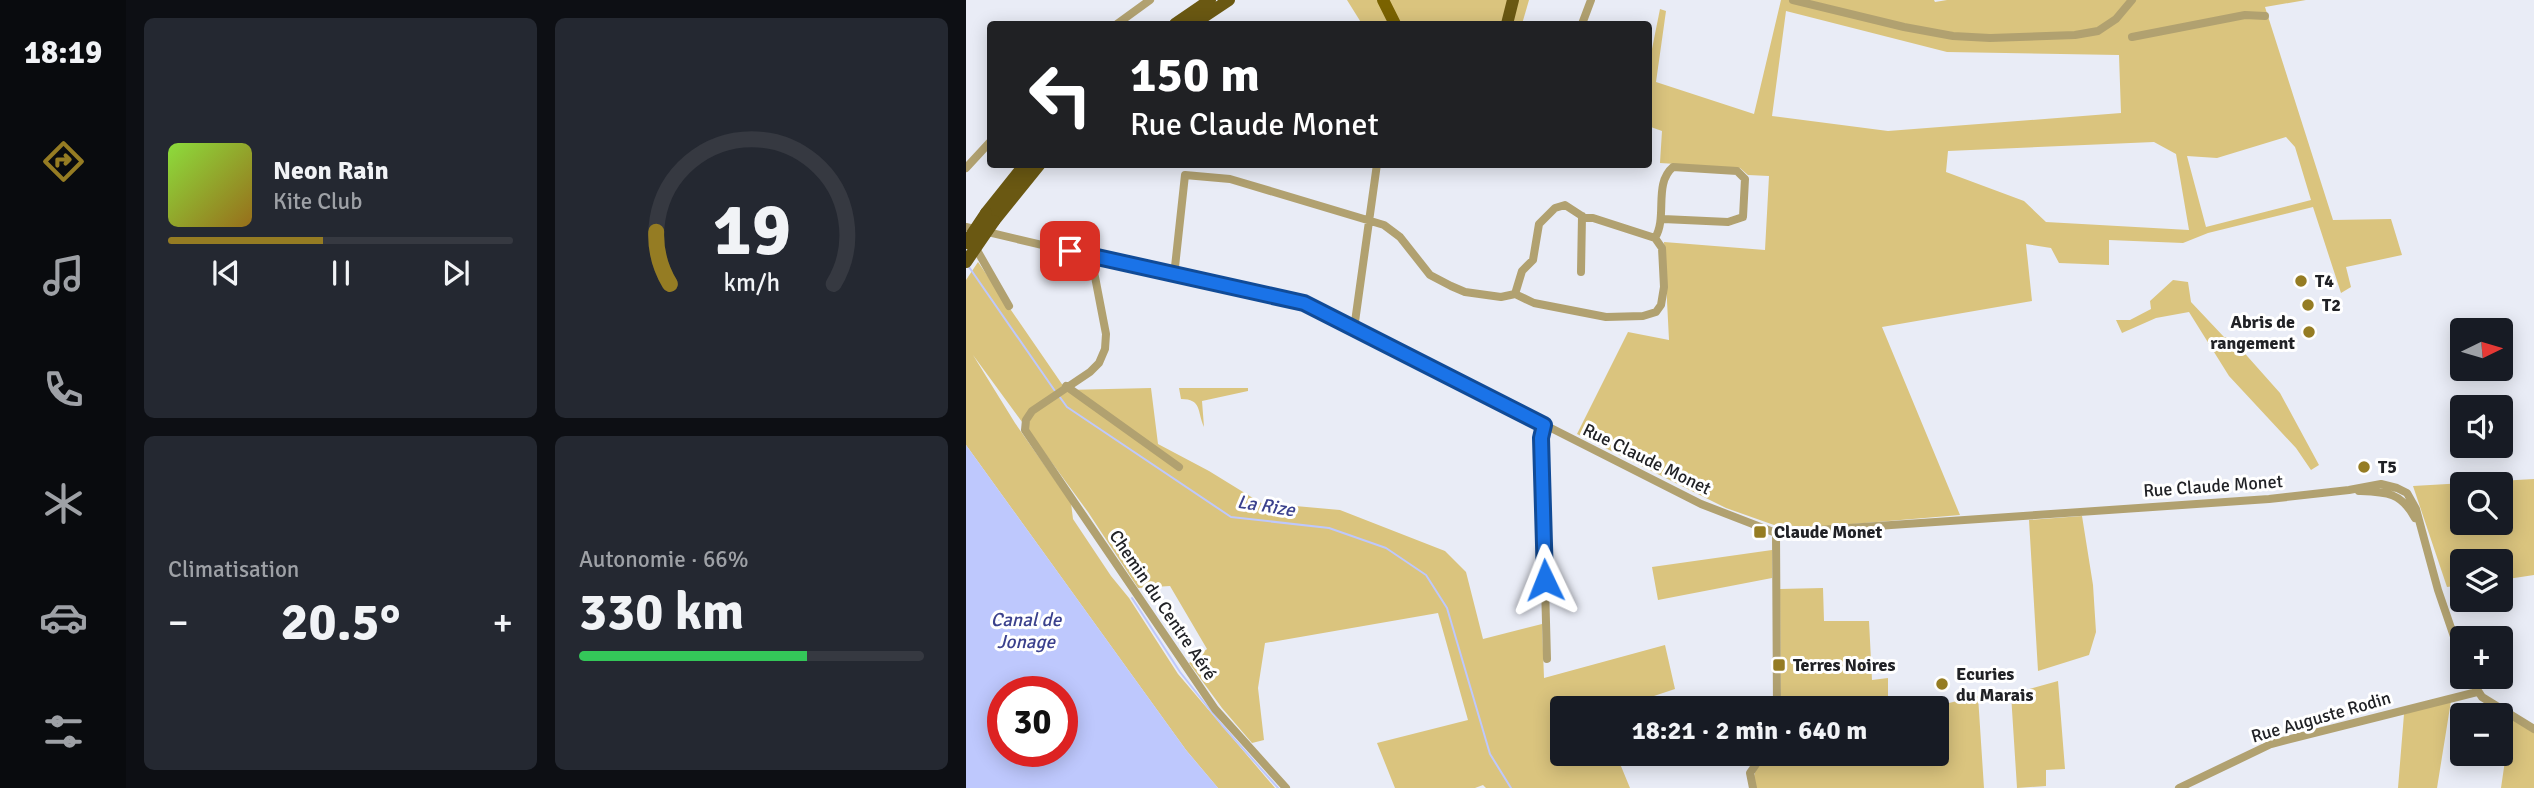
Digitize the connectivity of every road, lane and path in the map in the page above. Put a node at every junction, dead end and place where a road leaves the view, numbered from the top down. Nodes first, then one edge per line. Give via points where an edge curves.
1 (1150, 0) edge
2 (1198, 0) edge
3 (1210, 0) edge
4 (1229, 0) edge
5 (1383, 0) edge
6 (1510, 0) edge
7 (1591, 0) edge
8 (1793, 0) edge
9 (2132, 0) edge
10 (2266, 16) dead end
11 (1121, 21) edge
12 (1176, 21) edge
13 (1178, 21) edge
14 (1198, 21) edge
15 (1394, 21) edge
16 (1505, 21) edge
17 (1583, 21) edge
18 (2132, 37) dead end
19 (987, 145) edge
20 (966, 168) edge
21 (1023, 168) edge
22 (1036, 168) edge
23 (1376, 168) edge
24 (1582, 216) junction
25 (990, 217) junction
26 (1663, 219) junction
27 (1369, 220) junction
28 (966, 229) edge
29 (1655, 238) junction
30 (966, 243) edge
31 (1091, 256) junction
32 (966, 262) edge
33 (1581, 272) dead end
34 (1174, 276) junction
35 (1515, 294) junction
36 (1009, 306) dead end
37 (1354, 329) junction
38 (1065, 387) junction
39 (1544, 425) junction
40 (1179, 467) dead end
41 (1776, 533) junction
42 (2451, 626) edge
43 (1548, 659) dead end
44 (2475, 689) edge
45 (2477, 692) junction
46 (1777, 696) edge
47 (2534, 729) edge
48 (1755, 766) edge
49 (1286, 788) edge
50 (1753, 788) edge
51 (2179, 788) edge

1 - 11 street
2 - 12 highway
3 - 13 highway
4 - 14 highway
5 - 15 main road
6 - 16 highway
7 - 17 street
8 - 9 street via 1903,27 1990,38 2075,36 2098,31
10 - 18 street via 2245,15
19 - 20 street
21 - 25 highway
22 - 25 highway
23 - 27 street
24 - 29 street
24 - 33 street
24 - 35 street via 1565,205 1542,219 1533,260 1522,271
25 - 30 highway, bridge
25 - 32 highway, bridge
26 - 26 street via 1664,182 1674,167 1737,171 1745,179 1743,217 1728,222
26 - 29 street
27 - 34 street via 1230,179 1185,175
27 - 35 street via 1400,237 1430,275 1465,292 1501,298
27 - 37 street
28 - 31 street, Rue Claude Monet
28 - 36 street
29 - 35 street via 1662,248 1664,286 1656,312 1606,317 1545,306
31 - 34 street, Rue Claude Monet
31 - 38 street via 1105,349 1090,372
34 - 37 street, Rue Claude Monet via 1304,303
37 - 39 street, Rue Claude Monet
38 - 40 street
38 - 49 street, Chemin du Centre Aéré via 1032,411 1025,430 1214,709
39 - 41 street, Rue Claude Monet via 1701,504
39 - 43 street
41 - 42 street, Rue Claude Monet via 2349,490 2378,492 2400,497 2411,510
41 - 46 street
44 - 45 street
45 - 47 street
45 - 51 street, Rue Auguste Rodin via 2271,744
48 - 50 street via 1750,773

